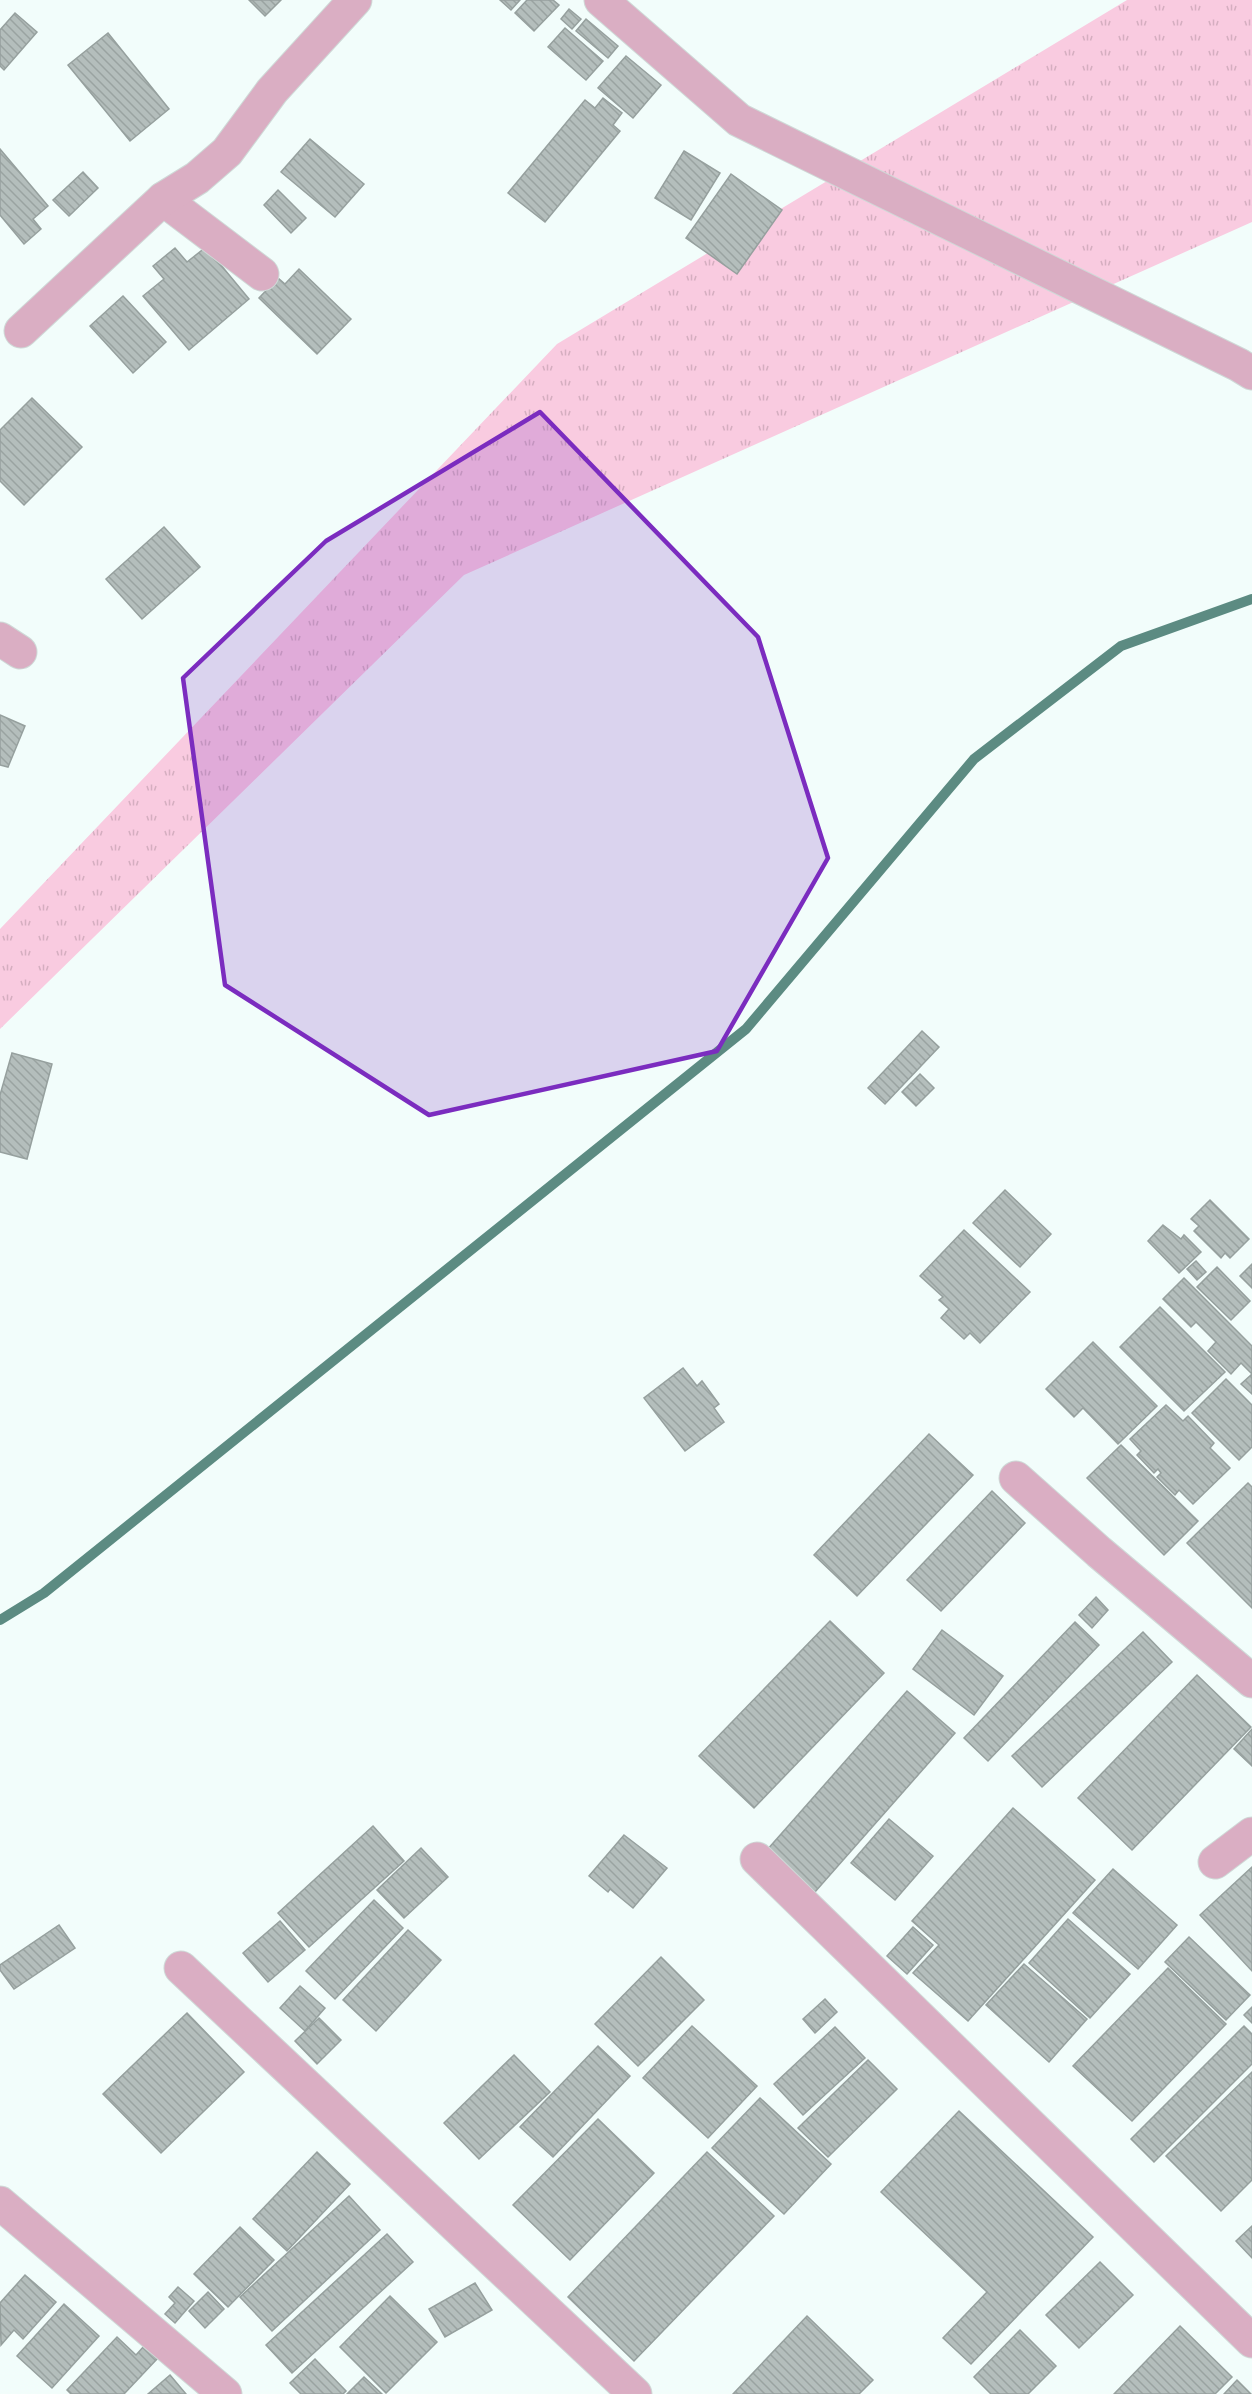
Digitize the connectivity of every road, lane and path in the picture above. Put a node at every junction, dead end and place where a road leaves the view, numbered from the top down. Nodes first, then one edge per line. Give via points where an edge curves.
1 (355, 0) edge
2 (601, 0) edge
3 (164, 199) junction
4 (262, 274) dead end
5 (21, 331) dead end
6 (1252, 373) edge
7 (1016, 1478) dead end
8 (1252, 1681) edge
9 (1252, 1834) edge
10 (757, 1859) dead end
11 (1215, 1862) dead end
12 (181, 1968) dead end
13 (0, 2203) edge
14 (1252, 2341) edge
15 (225, 2394) edge
16 (635, 2394) edge

1 - 3 street via 272,91 227,152
2 - 6 street via 739,120
3 - 4 street
3 - 5 street
7 - 8 street
9 - 11 street
10 - 14 street
12 - 16 street
13 - 15 street

